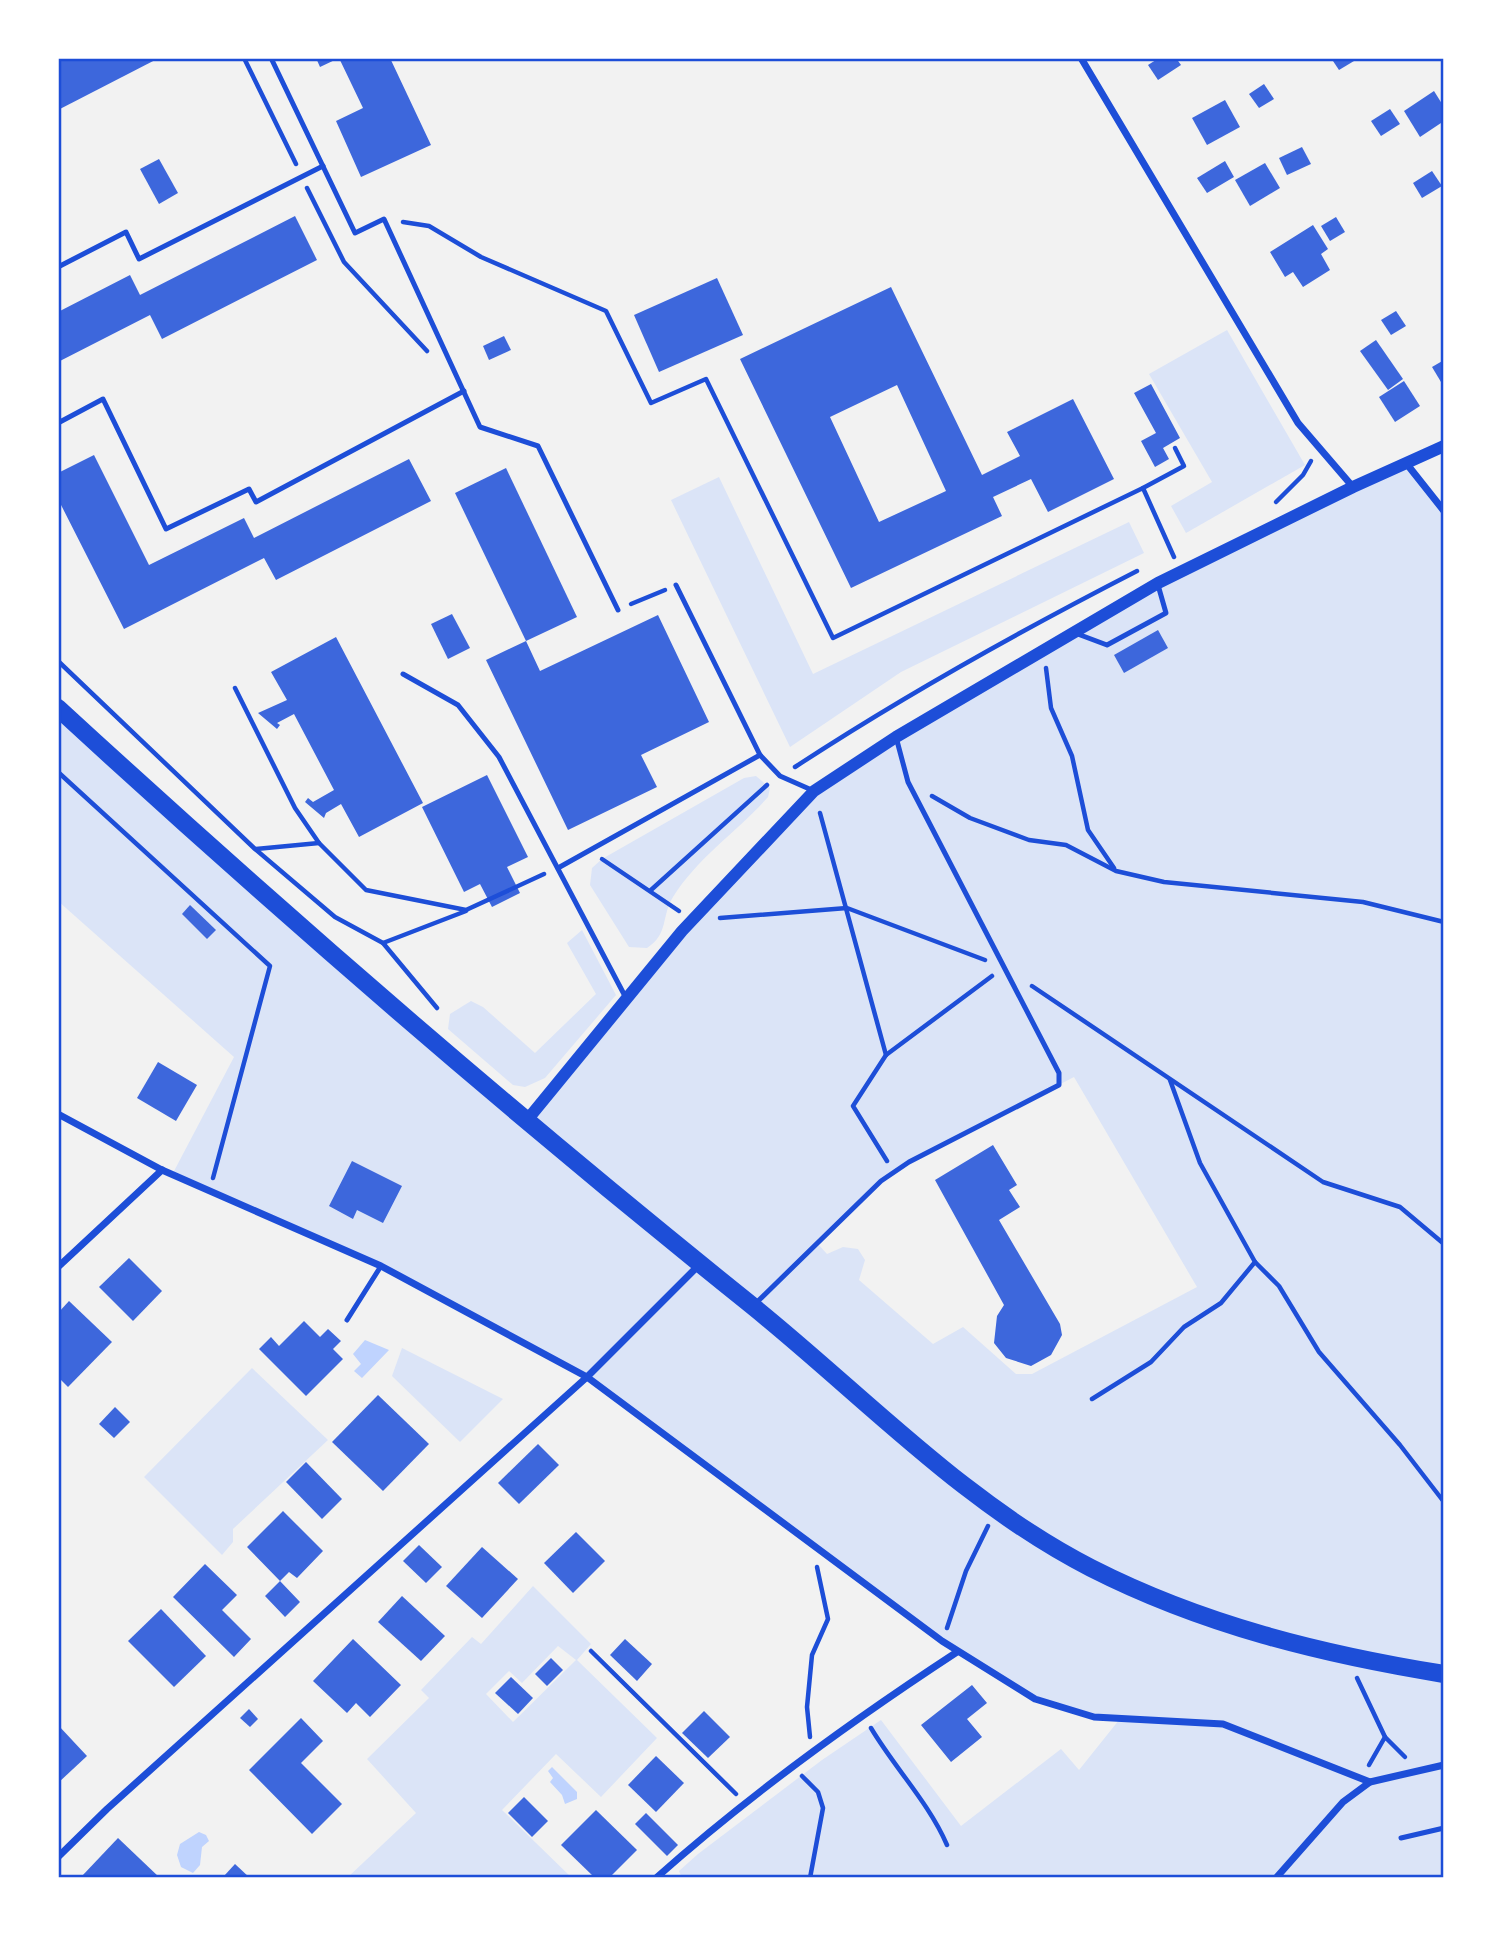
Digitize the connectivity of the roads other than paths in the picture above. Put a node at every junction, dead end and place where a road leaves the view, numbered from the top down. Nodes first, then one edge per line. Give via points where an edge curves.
1 (271, 58) edge
2 (1081, 58) edge
3 (323, 166) junction
4 (58, 267) edge
5 (464, 391) junction
6 (58, 423) edge
7 (1444, 446) edge
8 (1406, 463) junction
9 (1353, 486) junction
10 (1444, 511) edge
11 (1158, 583) junction
12 (676, 585) road end
13 (618, 610) road end
14 (1072, 632) junction
15 (403, 674) dead end
16 (58, 708) edge
17 (896, 737) junction
18 (760, 755) junction
19 (814, 792) junction
20 (558, 867) junction
21 (626, 998) junction
22 (58, 1114) edge
23 (528, 1118) junction
24 (162, 1170) junction
25 (699, 1264) junction
26 (381, 1266) junction
27 (58, 1267) edge
28 (753, 1307) junction
29 (347, 1320) dead end
30 (587, 1377) junction
31 (957, 1653) junction
32 (1444, 1674) edge
33 (1444, 1765) edge
34 (1370, 1782) junction
35 (1444, 1828) edge
36 (1401, 1838) dead end
37 (58, 1857) edge
38 (656, 1878) edge
39 (1276, 1878) edge

1 - 3 lane
2 - 9 street via 1298,423
3 - 4 lane via 139,259 126,232
3 - 5 lane via 355,233 384,219
5 - 6 lane via 256,502 249,489 166,529 103,399
5 - 13 lane via 481,426 538,446
7 - 8 street
8 - 9 street
8 - 10 street
9 - 11 street
11 - 14 street
11 - 14 lane via 1166,613 1107,645
12 - 18 lane
14 - 17 street
15 - 20 lane via 458,705 475,725 499,757
16 - 23 main road via 284,912
17 - 19 street
17 - 28 lane via 908,782 1059,1073 1059,1085 881,1181
18 - 19 lane via 780,776
18 - 20 lane
19 - 21 street via 692,920
20 - 21 lane
21 - 23 street
22 - 24 street
23 - 25 main road
24 - 26 street
24 - 27 street
25 - 28 main road
25 - 30 street
26 - 29 lane
26 - 30 street
28 - 32 main road via 949,1474 996,1510 1086,1565 1157,1600 1224,1625 1351,1657
30 - 31 street
30 - 37 street
31 - 34 street via 1035,1699 1063,1709 1120,1720 1223,1724
31 - 38 street via 863,1715
33 - 34 street
34 - 39 street via 1343,1802
35 - 36 lane

